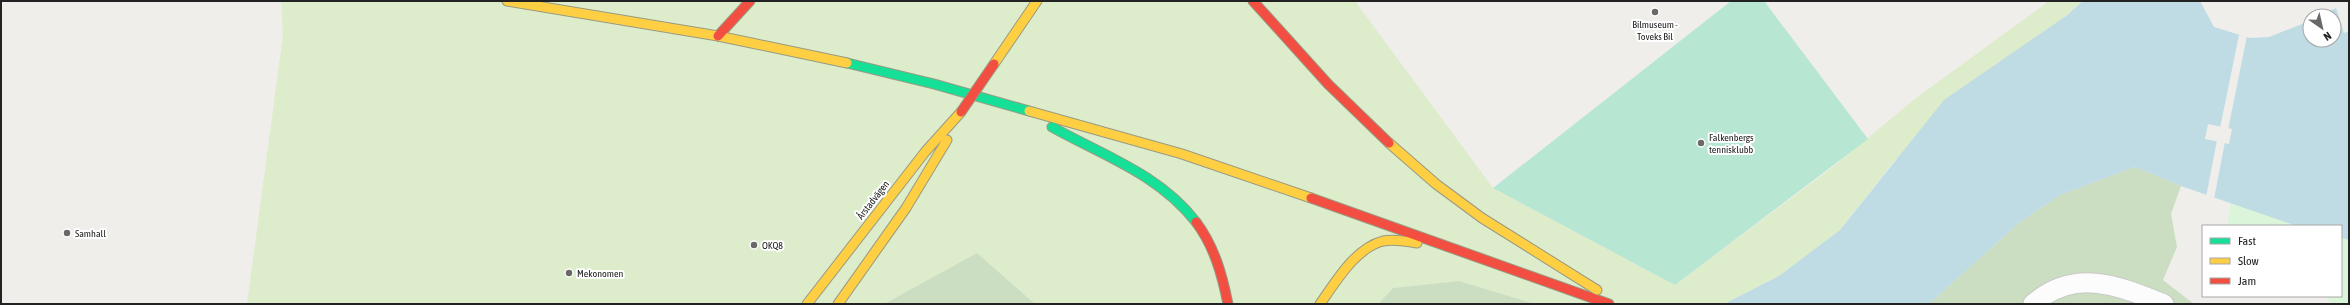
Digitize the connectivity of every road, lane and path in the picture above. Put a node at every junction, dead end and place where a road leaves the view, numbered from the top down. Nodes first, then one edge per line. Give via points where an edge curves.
1 (507, 1) edge
2 (750, 1) edge
3 (1037, 1) edge
4 (1252, 1) edge
5 (718, 36) junction
6 (1026, 110) junction
7 (961, 112) junction
8 (1476, 257) junction
9 (807, 304) edge
10 (838, 304) edge
11 (1228, 304) edge
12 (1320, 304) edge
13 (1609, 304) edge
14 (1620, 304) edge
15 (2033, 304) edge
16 (2164, 304) edge

1 - 5 main road
2 - 5 main road
3 - 7 main road, Årstadvägen, bridge
4 - 14 main road via 1376,134 1422,174 1504,233
5 - 6 main road via 855,65
6 - 8 main road via 1182,154
6 - 11 main road via 1064,134 1102,152 1165,188 1203,230 1225,284
7 - 9 main road, Årstadvägen via 925,152
7 - 10 main road, Årstadvägen via 938,158
8 - 12 main road via 1441,252 1405,241 1379,242 1347,269
8 - 13 main road
15 - 16 street via 2039,298 2062,287 2089,282 2116,285

